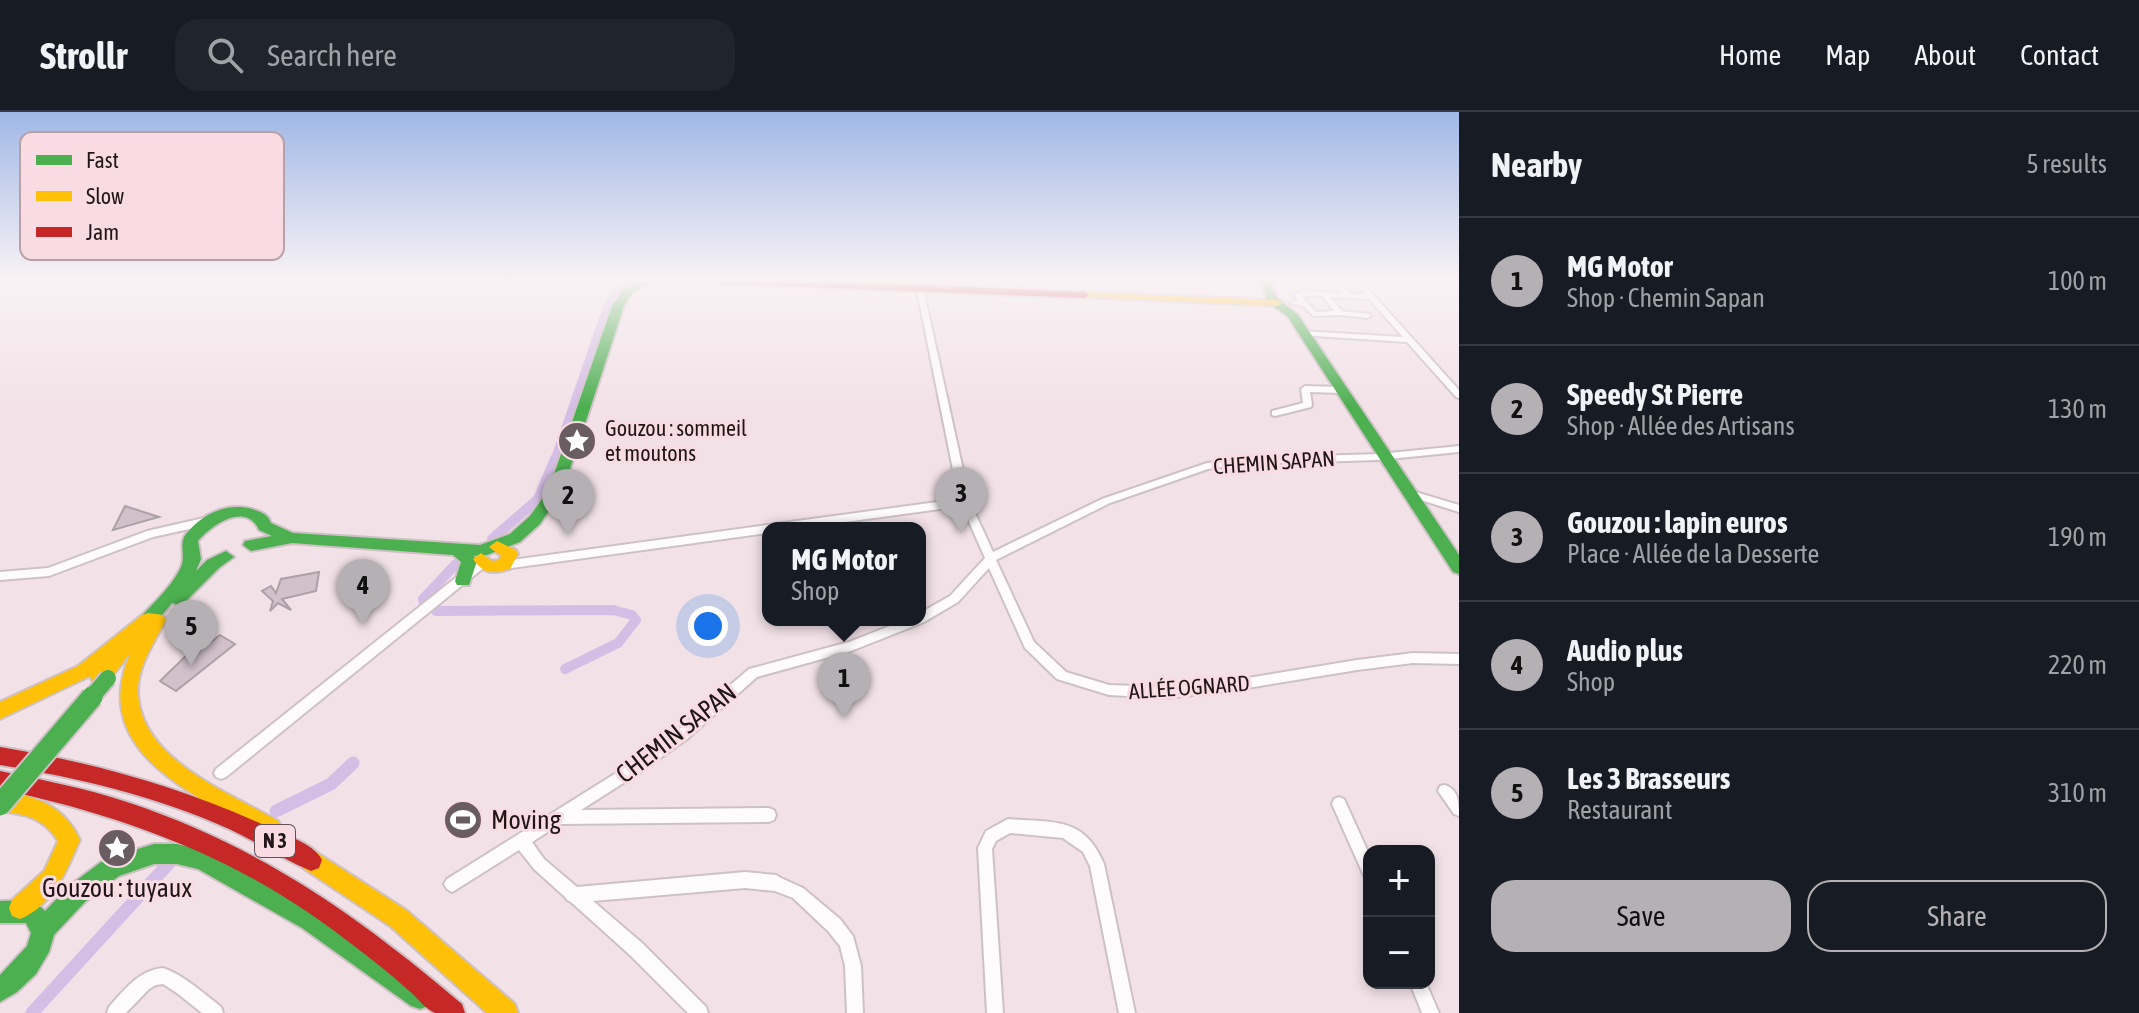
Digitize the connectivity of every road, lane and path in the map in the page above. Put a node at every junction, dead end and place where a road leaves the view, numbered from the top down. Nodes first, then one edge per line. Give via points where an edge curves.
1 (613, 322) edge
2 (926, 322) edge
3 (1295, 322) edge
4 (1393, 322) edge
5 (1302, 333) junction
6 (1409, 340) junction
7 (1339, 390) junction
8 (1459, 395) edge
9 (1275, 413) dead end
10 (1459, 449) edge
11 (1383, 455) junction
12 (1409, 493) junction
13 (965, 502) junction
14 (1459, 509) edge
15 (208, 521) junction
16 (810, 522) edge
17 (264, 526) junction
18 (762, 528) edge
19 (167, 530) junction
20 (292, 538) junction
21 (191, 545) junction
22 (251, 545) junction
23 (459, 551) junction
24 (226, 557) junction
25 (495, 557) junction
26 (992, 557) junction
27 (1459, 568) edge
28 (0, 576) edge
29 (463, 581) junction
30 (926, 615) edge
31 (152, 620) junction
32 (901, 626) edge
33 (1459, 659) edge
34 (103, 677) junction
35 (0, 711) edge
36 (0, 756) edge
37 (221, 773) dead end
38 (0, 780) edge
39 (1445, 791) dead end
40 (0, 792) edge
41 (0, 803) edge
42 (1339, 804) dead end
43 (1459, 809) edge
44 (769, 815) dead end
45 (560, 817) junction
46 (522, 841) junction
47 (1363, 857) edge
48 (340, 876) junction
49 (452, 884) dead end
50 (572, 895) junction
51 (20, 908) junction
52 (0, 912) edge
53 (44, 929) junction
54 (1421, 989) edge
55 (0, 990) edge
56 (115, 1013) edge
57 (215, 1013) edge
58 (442, 1013) edge
59 (453, 1013) edge
60 (506, 1013) edge
61 (700, 1013) edge
62 (855, 1013) edge
63 (995, 1013) edge
64 (1127, 1013) edge
65 (1431, 1013) edge

1 - 25 main road via 556,490 541,513
2 - 13 street, ALLÉE OGNARD
3 - 5 main road
4 - 6 street
5 - 6 street
5 - 7 main road
6 - 8 street
7 - 9 street via 1305,389 1308,405
7 - 11 main road
10 - 11 street, CHEMIN SAPAN
11 - 12 main road
11 - 26 street, CHEMIN SAPAN via 1207,466 1106,501
12 - 14 street
12 - 27 main road
13 - 16 street
13 - 26 street, ALLÉE OGNARD
15 - 17 main road via 241,511 258,515
15 - 19 street
15 - 21 main road
17 - 20 main road
17 - 22 main road
18 - 25 street via 532,558
19 - 21 street via 179,531
19 - 28 street via 72,565
20 - 22 main road
20 - 23 main road
21 - 24 main road via 205,558
21 - 31 main road via 186,575
22 - 24 main road
23 - 25 main road
23 - 29 main road via 469,561
24 - 31 main road
25 - 29 street
26 - 30 street, CHEMIN SAPAN via 954,599
26 - 33 street, ALLÉE OGNARD via 1035,655 1062,676 1093,690 1182,691 1388,659
29 - 37 street
31 - 34 main road
31 - 35 main road via 84,671
31 - 48 main road via 128,691 136,733 186,777 247,811
32 - 45 street, CHEMIN SAPAN via 851,646 753,673 682,735
34 - 40 main road
34 - 41 main road, bridge
36 - 48 main road, N 3 via 99,773 180,798
38 - 59 main road, N 3 via 93,801 230,853 318,902
39 - 43 street
41 - 51 main road via 57,815 69,840 57,874
42 - 47 street
44 - 45 street
45 - 46 street, CHEMIN SAPAN
46 - 49 street, CHEMIN SAPAN
46 - 50 street
48 - 60 main road, N 3 via 428,942
50 - 61 street
50 - 62 street via 745,880 776,883 798,893 847,942
51 - 52 main road
51 - 53 main road via 33,910
53 - 55 main road via 36,955
53 - 58 main road via 80,890 113,867 149,854 183,853 310,920
54 - 65 street
56 - 57 street via 154,974 165,975
63 - 64 street via 985,848 991,836 1008,826 1066,831 1088,847 1097,864

